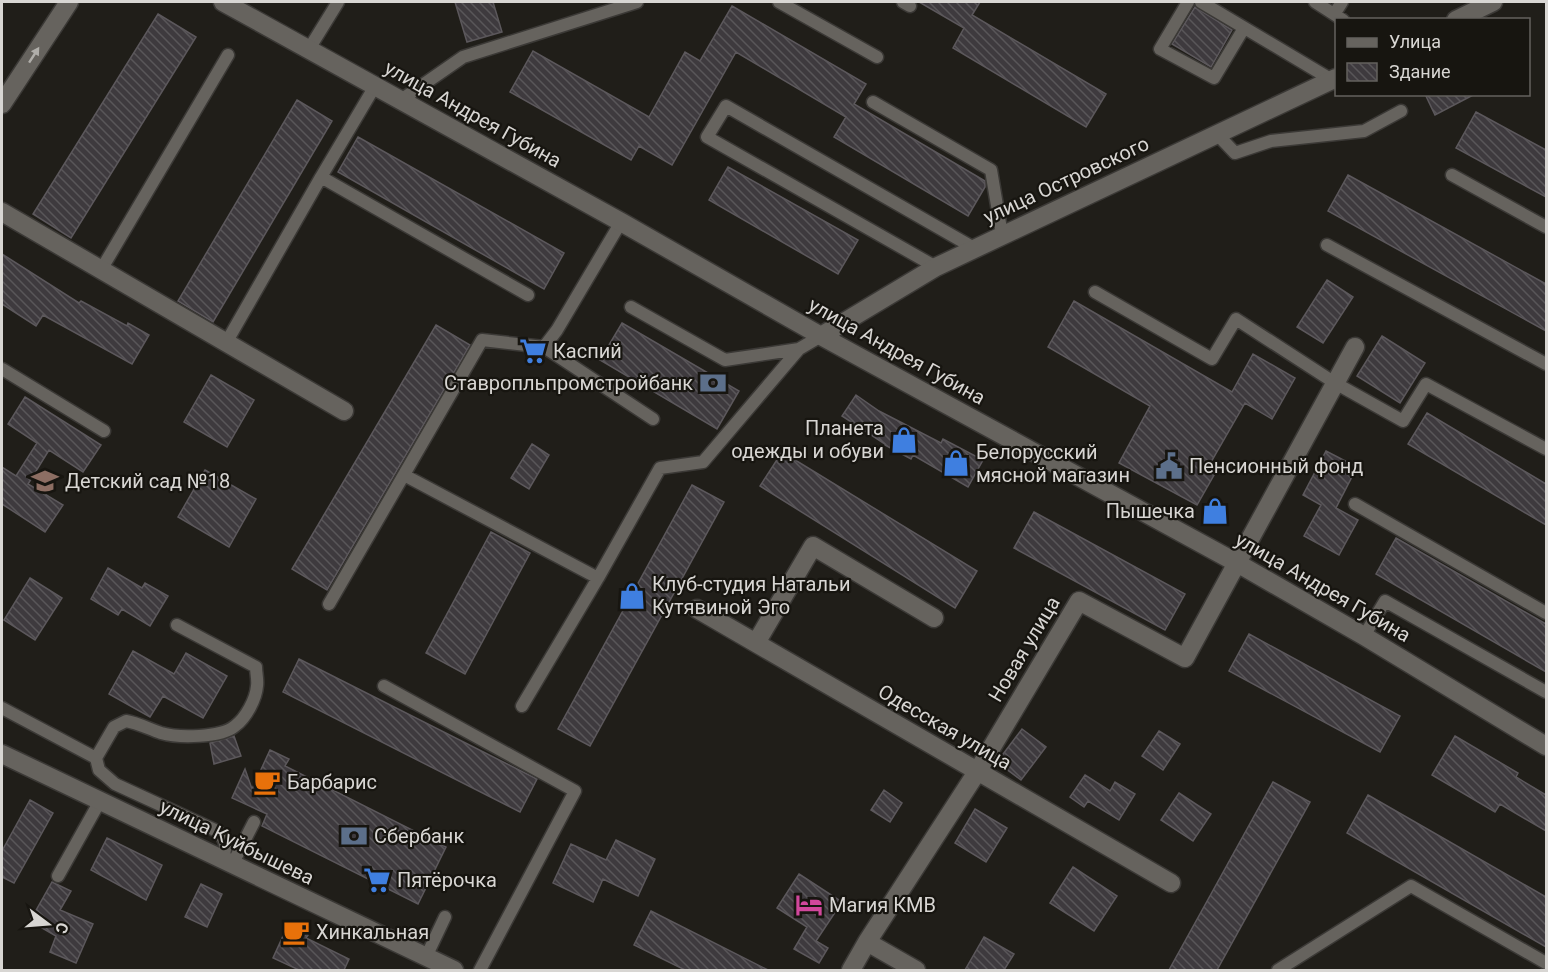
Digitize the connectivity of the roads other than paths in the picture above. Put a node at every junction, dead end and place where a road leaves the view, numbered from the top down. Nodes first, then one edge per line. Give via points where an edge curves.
1 (69, 2) edge
2 (223, 2) edge
3 (338, 2) edge
4 (637, 2) edge
5 (779, 2) edge
6 (1188, 2) edge
7 (1201, 2) edge
8 (1315, 2) edge
9 (1342, 2) edge
10 (1493, 2) edge
11 (1339, 16) edge
12 (1460, 18) edge
13 (1244, 28) junction
14 (309, 49) junction
15 (228, 55) dead end
16 (877, 57) dead end
17 (1334, 79) edge
18 (375, 86) junction
19 (401, 100) junction
20 (873, 102) dead end
21 (2, 104) edge
22 (1401, 111) dead end
23 (1216, 133) junction
24 (1452, 175) dead end
25 (321, 177) junction
26 (2, 212) edge
27 (621, 222) junction
28 (1546, 227) edge
29 (1002, 235) junction
30 (1327, 245) dead end
31 (974, 248) junction
32 (936, 267) junction
33 (101, 270) junction
34 (1095, 292) dead end
35 (528, 295) dead end
36 (631, 307) dead end
37 (821, 336) junction
38 (226, 342) junction
39 (544, 347) junction
40 (1355, 347) dead end
41 (799, 349) junction
42 (1546, 364) edge
43 (2, 369) edge
44 (1335, 383) junction
45 (344, 411) dead end
46 (653, 418) dead end
47 (104, 431) dead end
48 (1546, 449) edge
49 (404, 475) junction
50 (1355, 504) dead end
51 (1237, 563) junction
52 (597, 578) junction
53 (329, 604) dead end
54 (698, 609) dead end
55 (1546, 613) edge
56 (934, 618) dead end
57 (177, 625) dead end
58 (1364, 636) junction
59 (756, 643) junction
60 (384, 686) dead end
61 (1546, 692) edge
62 (522, 706) dead end
63 (2, 708) edge
64 (1546, 746) edge
65 (2, 754) edge
66 (96, 758) junction
67 (976, 772) junction
68 (100, 801) junction
69 (254, 822) dead end
70 (227, 862) junction
71 (58, 876) dead end
72 (1171, 883) dead end
73 (445, 917) dead end
74 (867, 942) junction
75 (426, 957) junction
76 (1546, 963) edge
77 (454, 970) edge
78 (480, 970) edge
79 (851, 970) edge
80 (916, 970) edge
81 (1278, 970) edge

21 -> 1 street
2 - 14 street, улица Андрея Губина
3 - 14 lane
4 - 19 lane via 464,57
5 - 16 lane
6 - 13 lane via 1161,49 1214,78
7 - 13 lane
8 - 11 lane
9 - 11 lane
10 - 12 street
13 - 17 lane
14 - 18 street, улица Андрея Губина
15 - 33 lane
17 - 23 street, улица Островского
18 - 19 street, улица Андрея Губина
18 - 25 lane
19 - 27 street, улица Андрея Губина
20 - 29 lane via 991,170
22 - 23 lane via 1364,131 1271,141 1235,153
23 - 29 street, улица Островского
24 - 28 lane
25 - 35 lane
25 - 38 lane
26 - 33 street
27 - 37 street, улица Андрея Губина
27 - 39 lane
29 - 31 street, улица Островского
30 - 42 lane
31 - 32 street, улица Островского
31 - 32 lane via 726,106 707,137
32 - 37 street, улица Островского
33 - 38 street
34 - 44 lane via 1212,359 1236,319
36 - 41 lane via 725,360
37 - 41 lane
37 - 51 street, улица Андрея Губина
38 - 45 street
39 - 46 lane
39 - 49 lane via 482,339
40 - 44 street, Новая улица
41 - 52 lane via 702,462 660,468
43 - 47 lane
44 - 48 lane via 1403,421 1426,384
44 - 51 street, Новая улица
49 - 52 lane
49 - 53 lane
50 - 55 lane
51 - 58 street, улица Андрея Губина
51 - 67 street, Новая улица via 1185,658 1079,601
52 - 62 lane
54 - 59 street, Одесская улица
56 - 59 street via 813,546
57 - 66 lane via 256,667 257,687 247,713 234,728 184,737 126,721 114,727
58 - 61 lane via 1385,601
58 - 64 street, улица Андрея Губина
59 - 67 street, Одесская улица
60 - 78 lane via 575,791
63 - 66 lane
65 - 68 street, улица Куйбышева
66 - 70 lane via 99,770 115,784 217,831 225,839
67 - 72 street, Одесская улица
67 - 74 street, Новая улица
68 - 70 street, улица Куйбышева
68 - 71 lane
69 - 70 lane
70 - 75 street, улица Куйбышева
73 - 75 lane
74 - 79 street, Новая улица
74 - 80 street
75 - 77 street, улица Куйбышева
76 - 81 lane via 1411,886

